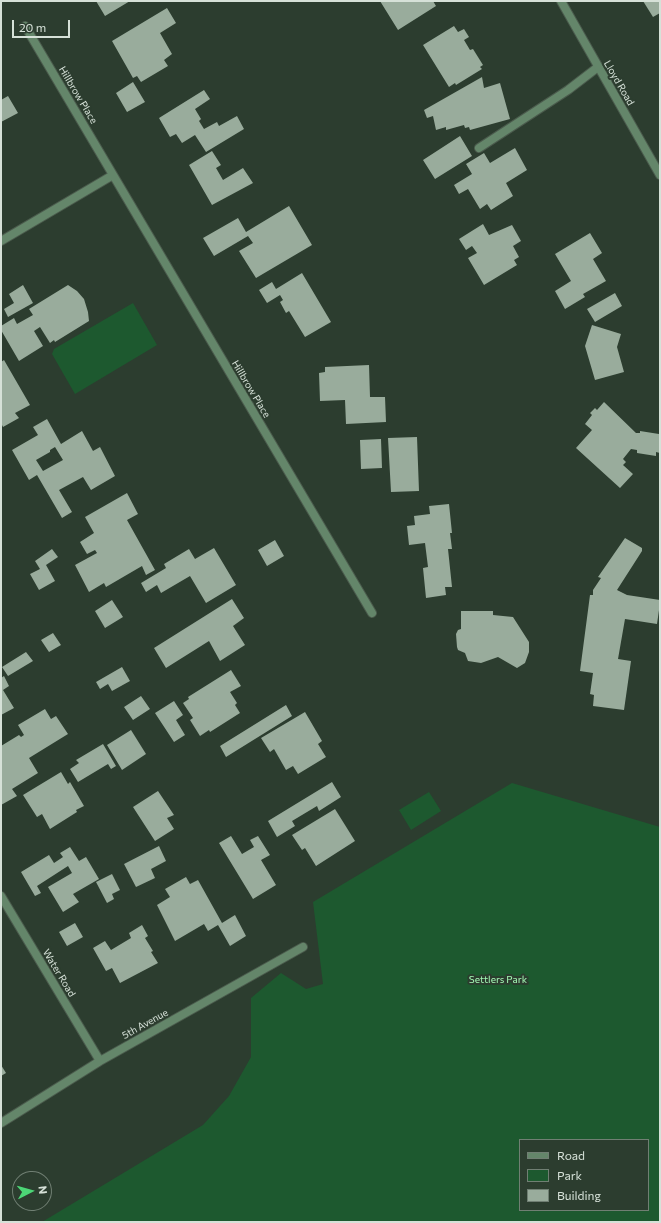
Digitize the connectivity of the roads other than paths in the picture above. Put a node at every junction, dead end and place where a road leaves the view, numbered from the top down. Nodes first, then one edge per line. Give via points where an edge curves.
1 (560, 1) edge
2 (25, 26) dead end
3 (598, 67) junction
4 (479, 148) dead end
5 (113, 175) junction
6 (660, 175) edge
7 (1, 241) edge
8 (372, 613) dead end
9 (1, 896) edge
10 (303, 947) dead end
11 (100, 1061) junction
12 (1, 1123) edge

1 - 3 street, Lloyd Road
2 - 5 street, Hillbrow Place
3 - 4 street via 568,90
3 - 6 street, Lloyd Road
5 - 7 street
5 - 8 street, Hillbrow Place
9 - 11 street, Water Road
10 - 11 street, 5th Avenue
11 - 12 street, 5th Avenue

